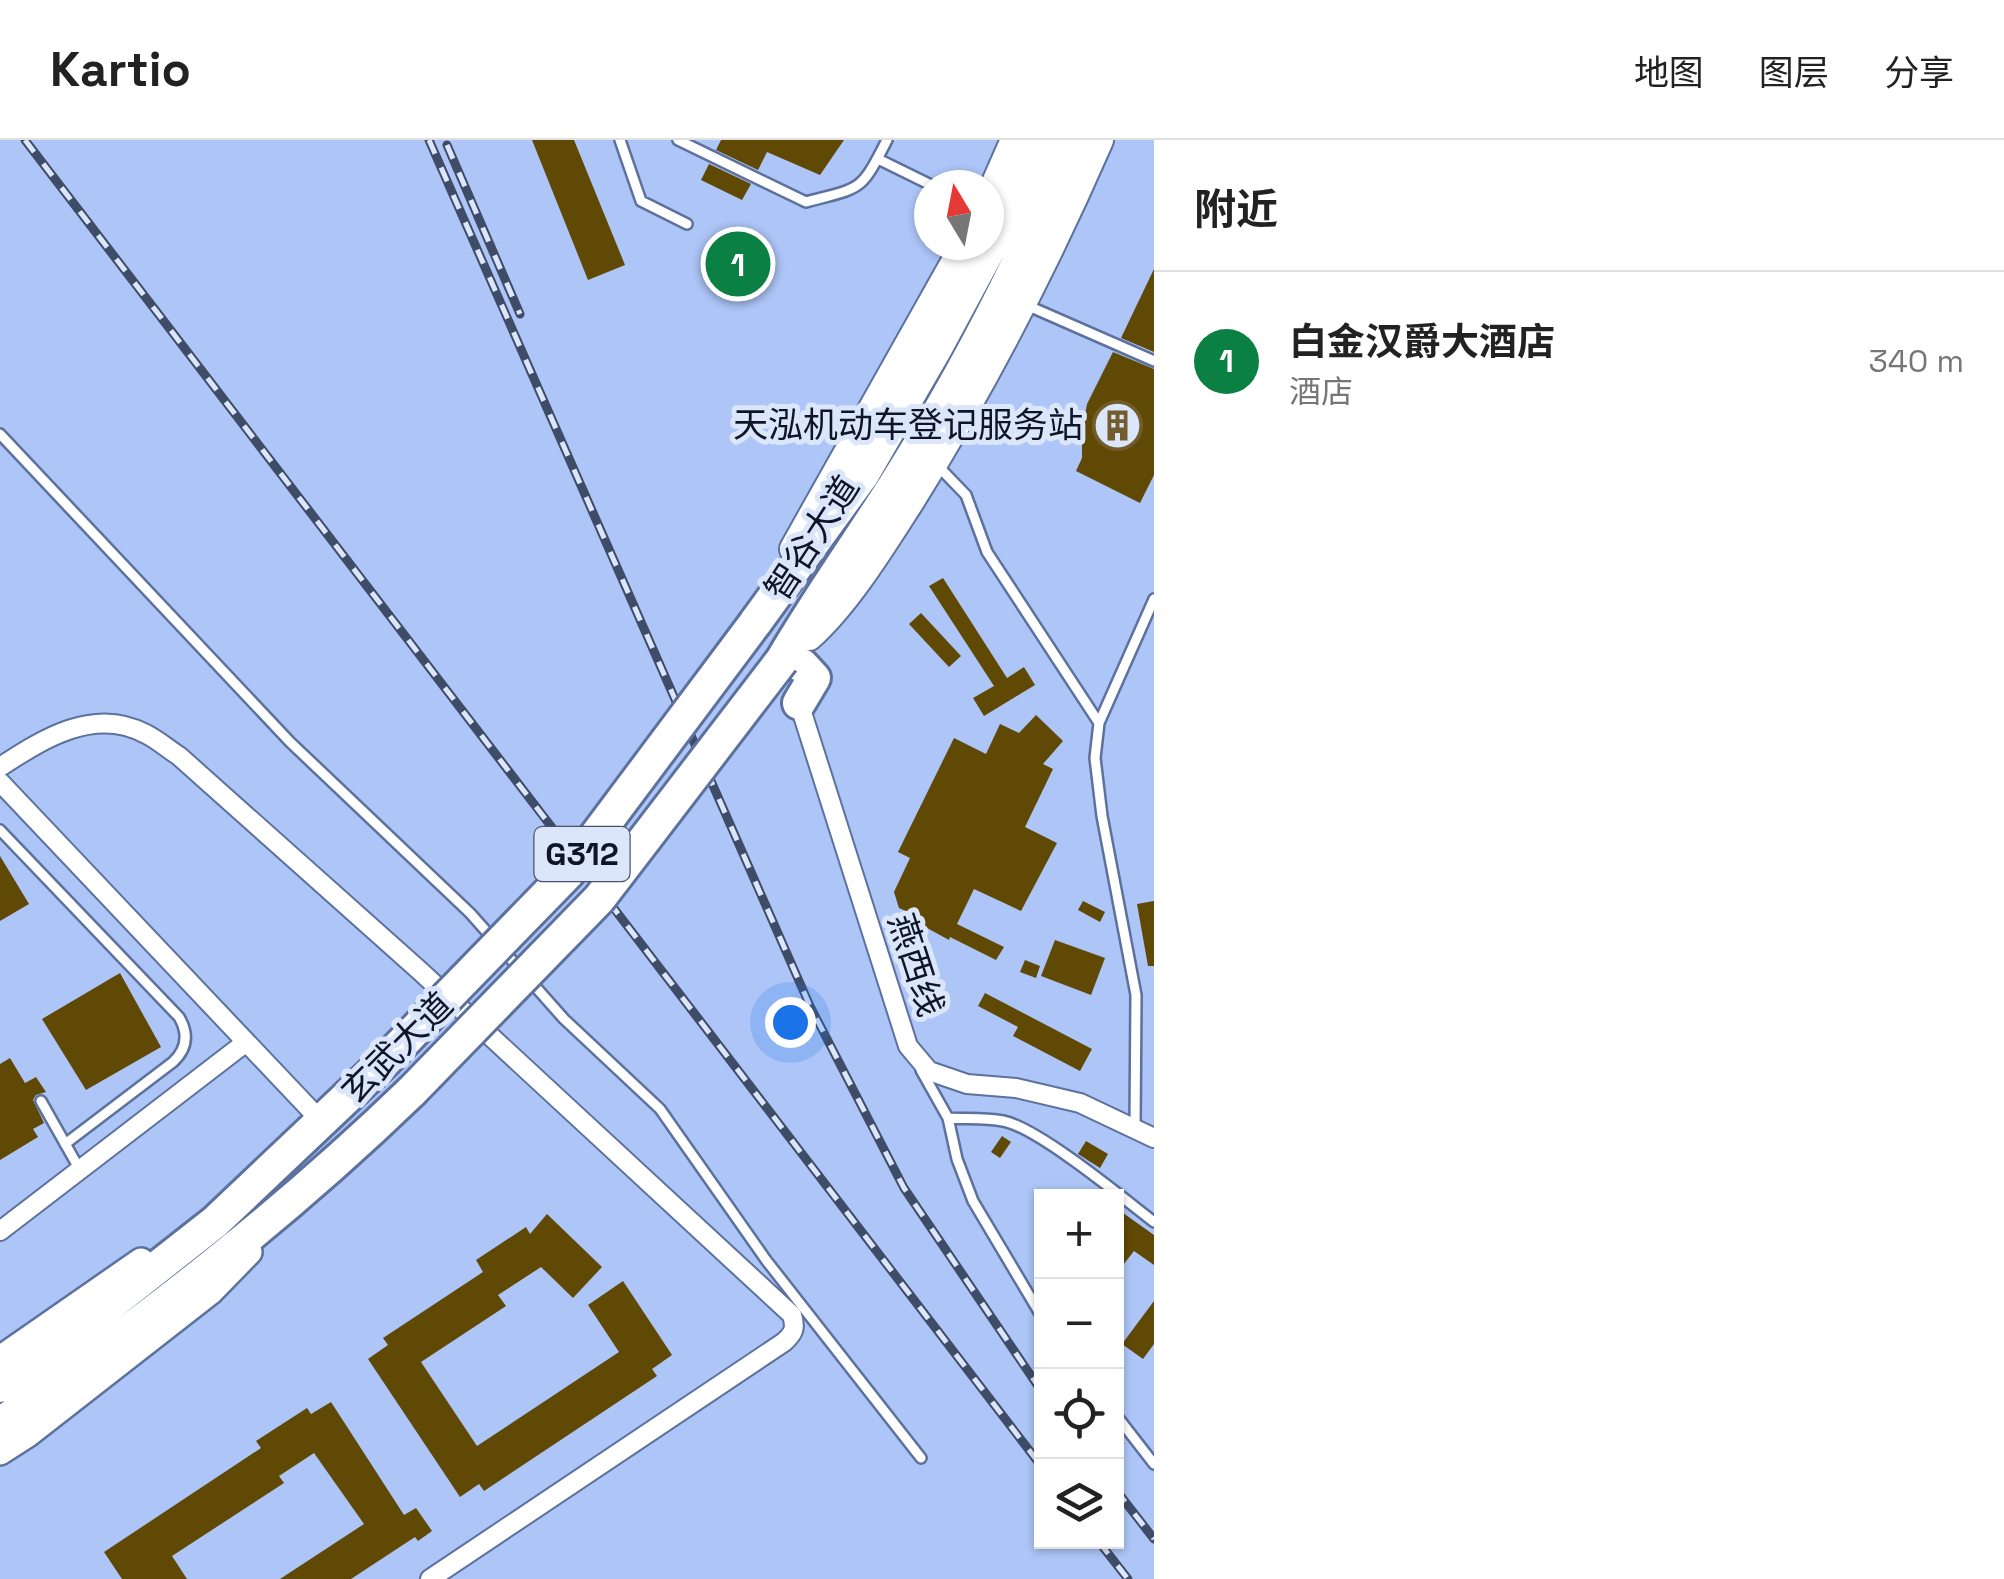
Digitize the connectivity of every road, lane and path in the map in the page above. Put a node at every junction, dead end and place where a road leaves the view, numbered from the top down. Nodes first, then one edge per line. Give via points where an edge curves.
1 (620, 140) edge
2 (678, 140) edge
3 (887, 140) edge
4 (1016, 140) edge
5 (1041, 140) edge
6 (1073, 140) edge
7 (1098, 140) edge
8 (878, 159) junction
9 (1002, 170) edge
10 (914, 177) edge
11 (688, 224) dead end
12 (956, 260) edge
13 (1022, 302) junction
14 (949, 358) junction
15 (1154, 361) edge
16 (0, 434) edge
17 (935, 462) junction
18 (1154, 599) edge
19 (816, 616) junction
20 (754, 623) junction
21 (782, 660) junction
22 (800, 703) junction
23 (1098, 723) junction
24 (0, 767) edge
25 (0, 782) edge
26 (0, 830) edge
27 (245, 1043) junction
28 (908, 1046) junction
29 (41, 1102) dead end
30 (948, 1118) junction
31 (322, 1122) junction
32 (1135, 1128) junction
33 (1154, 1138) edge
34 (65, 1144) junction
35 (294, 1149) junction
36 (337, 1164) junction
37 (80, 1170) junction
38 (1154, 1222) edge
39 (0, 1231) edge
40 (1034, 1304) edge
41 (812, 1316) junction
42 (795, 1325) junction
43 (0, 1359) edge
44 (0, 1386) edge
45 (0, 1424) edge
46 (1124, 1425) edge
47 (0, 1452) edge
48 (921, 1458) dead end
49 (1154, 1464) edge
50 (430, 1579) edge

1 - 11 lane via 641,201
2 - 8 lane via 806,202 858,188
3 - 8 lane
4 - 9 main road
5 - 14 highway, 智谷大道 / G312
6 - 14 highway, 智谷大道 / G312 via 1042,216
7 - 13 main road
8 - 10 lane
12 - 20 main road
13 - 15 lane
13 - 17 main road
14 - 19 highway, 智谷大道 / G312 via 895,484
14 - 20 highway, 智谷大道 / G312
16 - 41 lane via 290,742 470,913 564,1018 660,1109
17 - 19 main road via 882,546
17 - 23 lane via 966,495 987,552
18 - 23 lane
19 - 21 highway, 智谷大道 / G312
19 - 22 highway via 819,669
20 - 31 highway, 玄武大道 / G312, bridge via 568,873
21 - 22 highway via 802,664 814,678
21 - 36 highway, 玄武大道 / G312, bridge via 599,899
22 - 28 street, 燕西线
23 - 32 lane via 1102,816 1136,995
24 - 42 street via 64,730 103,724 146,734 179,756 448,996 792,1315
25 - 27 street
26 - 34 lane via 186,1032 174,1062
27 - 31 street
27 - 37 street
28 - 30 lane
28 - 32 street, 燕西线 via 928,1071 1080,1104
29 - 34 lane
30 - 38 lane via 1007,1121
30 - 40 lane via 973,1201
31 - 35 highway, 玄武大道 / G312
32 - 33 street, 燕西线
34 - 37 lane
35 - 43 street
35 - 44 highway, 玄武大道 / G312 via 200,1233
36 - 45 highway, 玄武大道 / G312 via 101,1353
36 - 47 street via 210,1292
37 - 39 street
41 - 42 lane
41 - 48 lane
42 - 50 street via 784,1342
46 - 49 lane

